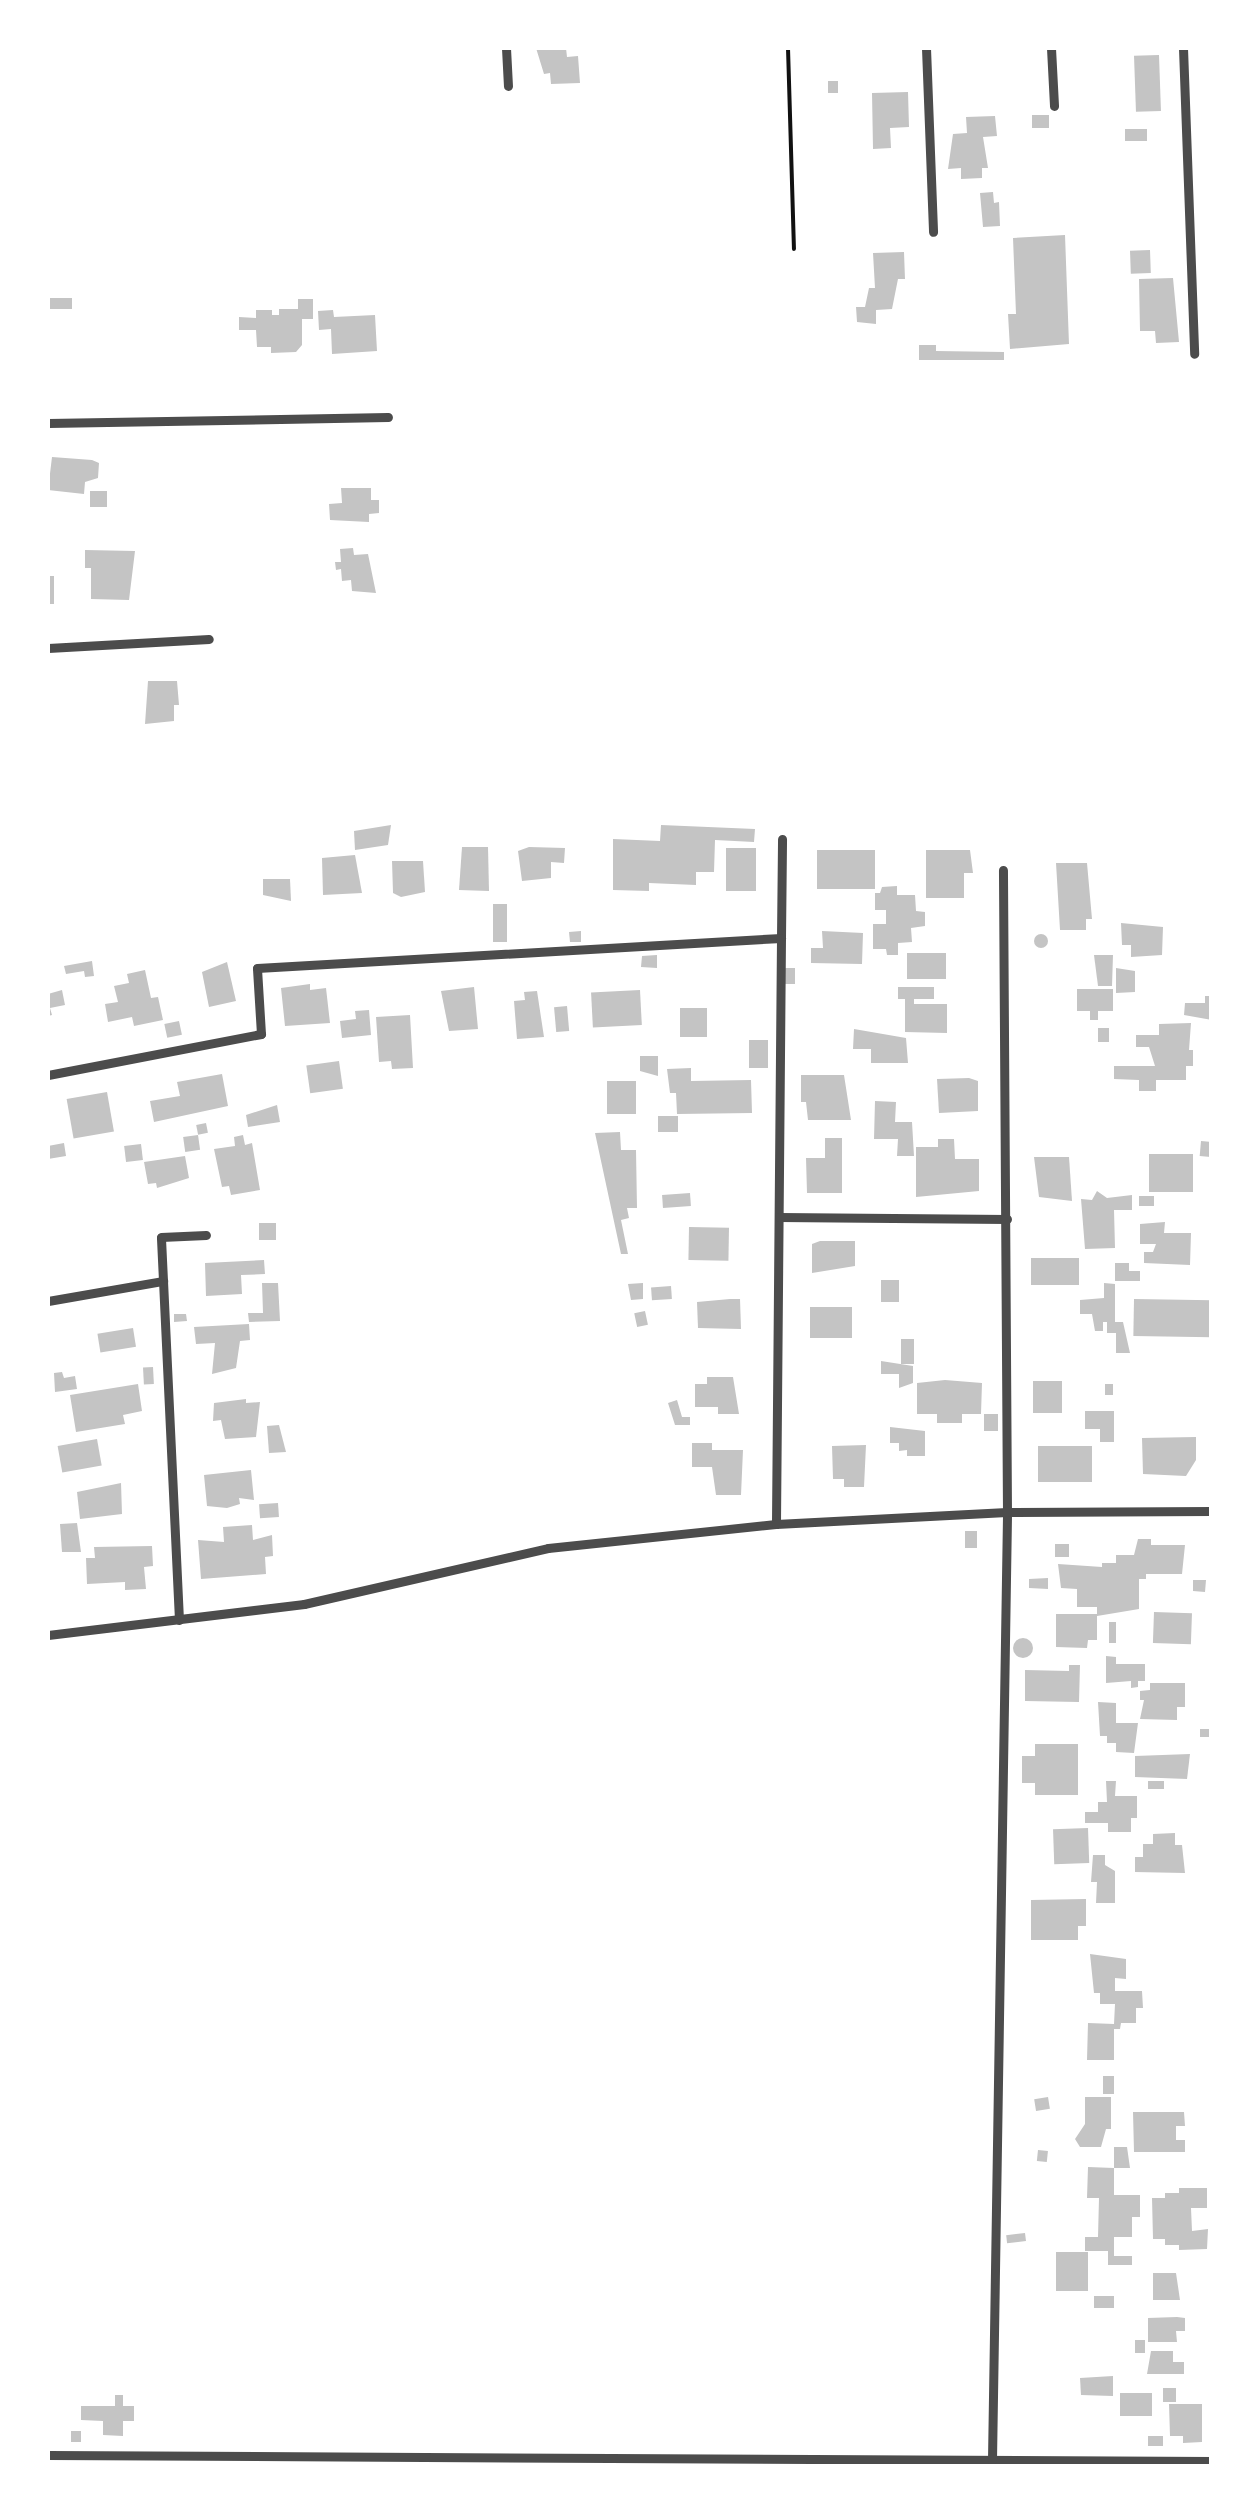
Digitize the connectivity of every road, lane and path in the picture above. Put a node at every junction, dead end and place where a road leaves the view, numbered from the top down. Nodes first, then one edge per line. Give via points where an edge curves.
1 (506, 48) edge
2 (788, 48) edge
3 (926, 48) edge
4 (1051, 48) edge
5 (1183, 48) edge
6 (508, 86) dead end
7 (1054, 106) dead end
8 (934, 232) dead end
9 (794, 249) dead end
10 (1194, 354) dead end
11 (388, 417) dead end
12 (48, 423) edge
13 (209, 639) dead end
14 (48, 648) edge
15 (782, 838) dead end
16 (1003, 870) dead end
17 (781, 938) junction
18 (48, 1075) edge
19 (780, 1217) junction
20 (1007, 1219) junction
21 (206, 1235) dead end
22 (164, 1281) junction
23 (48, 1302) edge
24 (1212, 1511) edge
25 (1007, 1512) junction
26 (776, 1524) junction
27 (179, 1620) junction
28 (48, 1635) edge
29 (48, 2456) edge
30 (992, 2460) junction
31 (1212, 2461) edge
32 (260, 2462) edge
33 (448, 2462) edge
34 (629, 2462) edge
35 (846, 2463) edge
36 (1044, 2463) edge

1 - 6 street
2 - 9 path
3 - 8 street
4 - 7 street
5 - 10 street
11 - 12 street
13 - 14 street
15 - 17 street
16 - 20 street
17 - 18 street via 257,968 262,1034
17 - 19 street
19 - 20 street
19 - 26 street
20 - 25 street
21 - 22 street via 162,1238
22 - 23 street
22 - 27 street
24 - 25 street
25 - 26 street
25 - 30 street
26 - 27 street via 548,1548 304,1604
27 - 28 street
29 - 32 street
30 - 35 street
30 - 36 street
31 - 36 street
32 - 33 street
33 - 34 street
34 - 35 street

